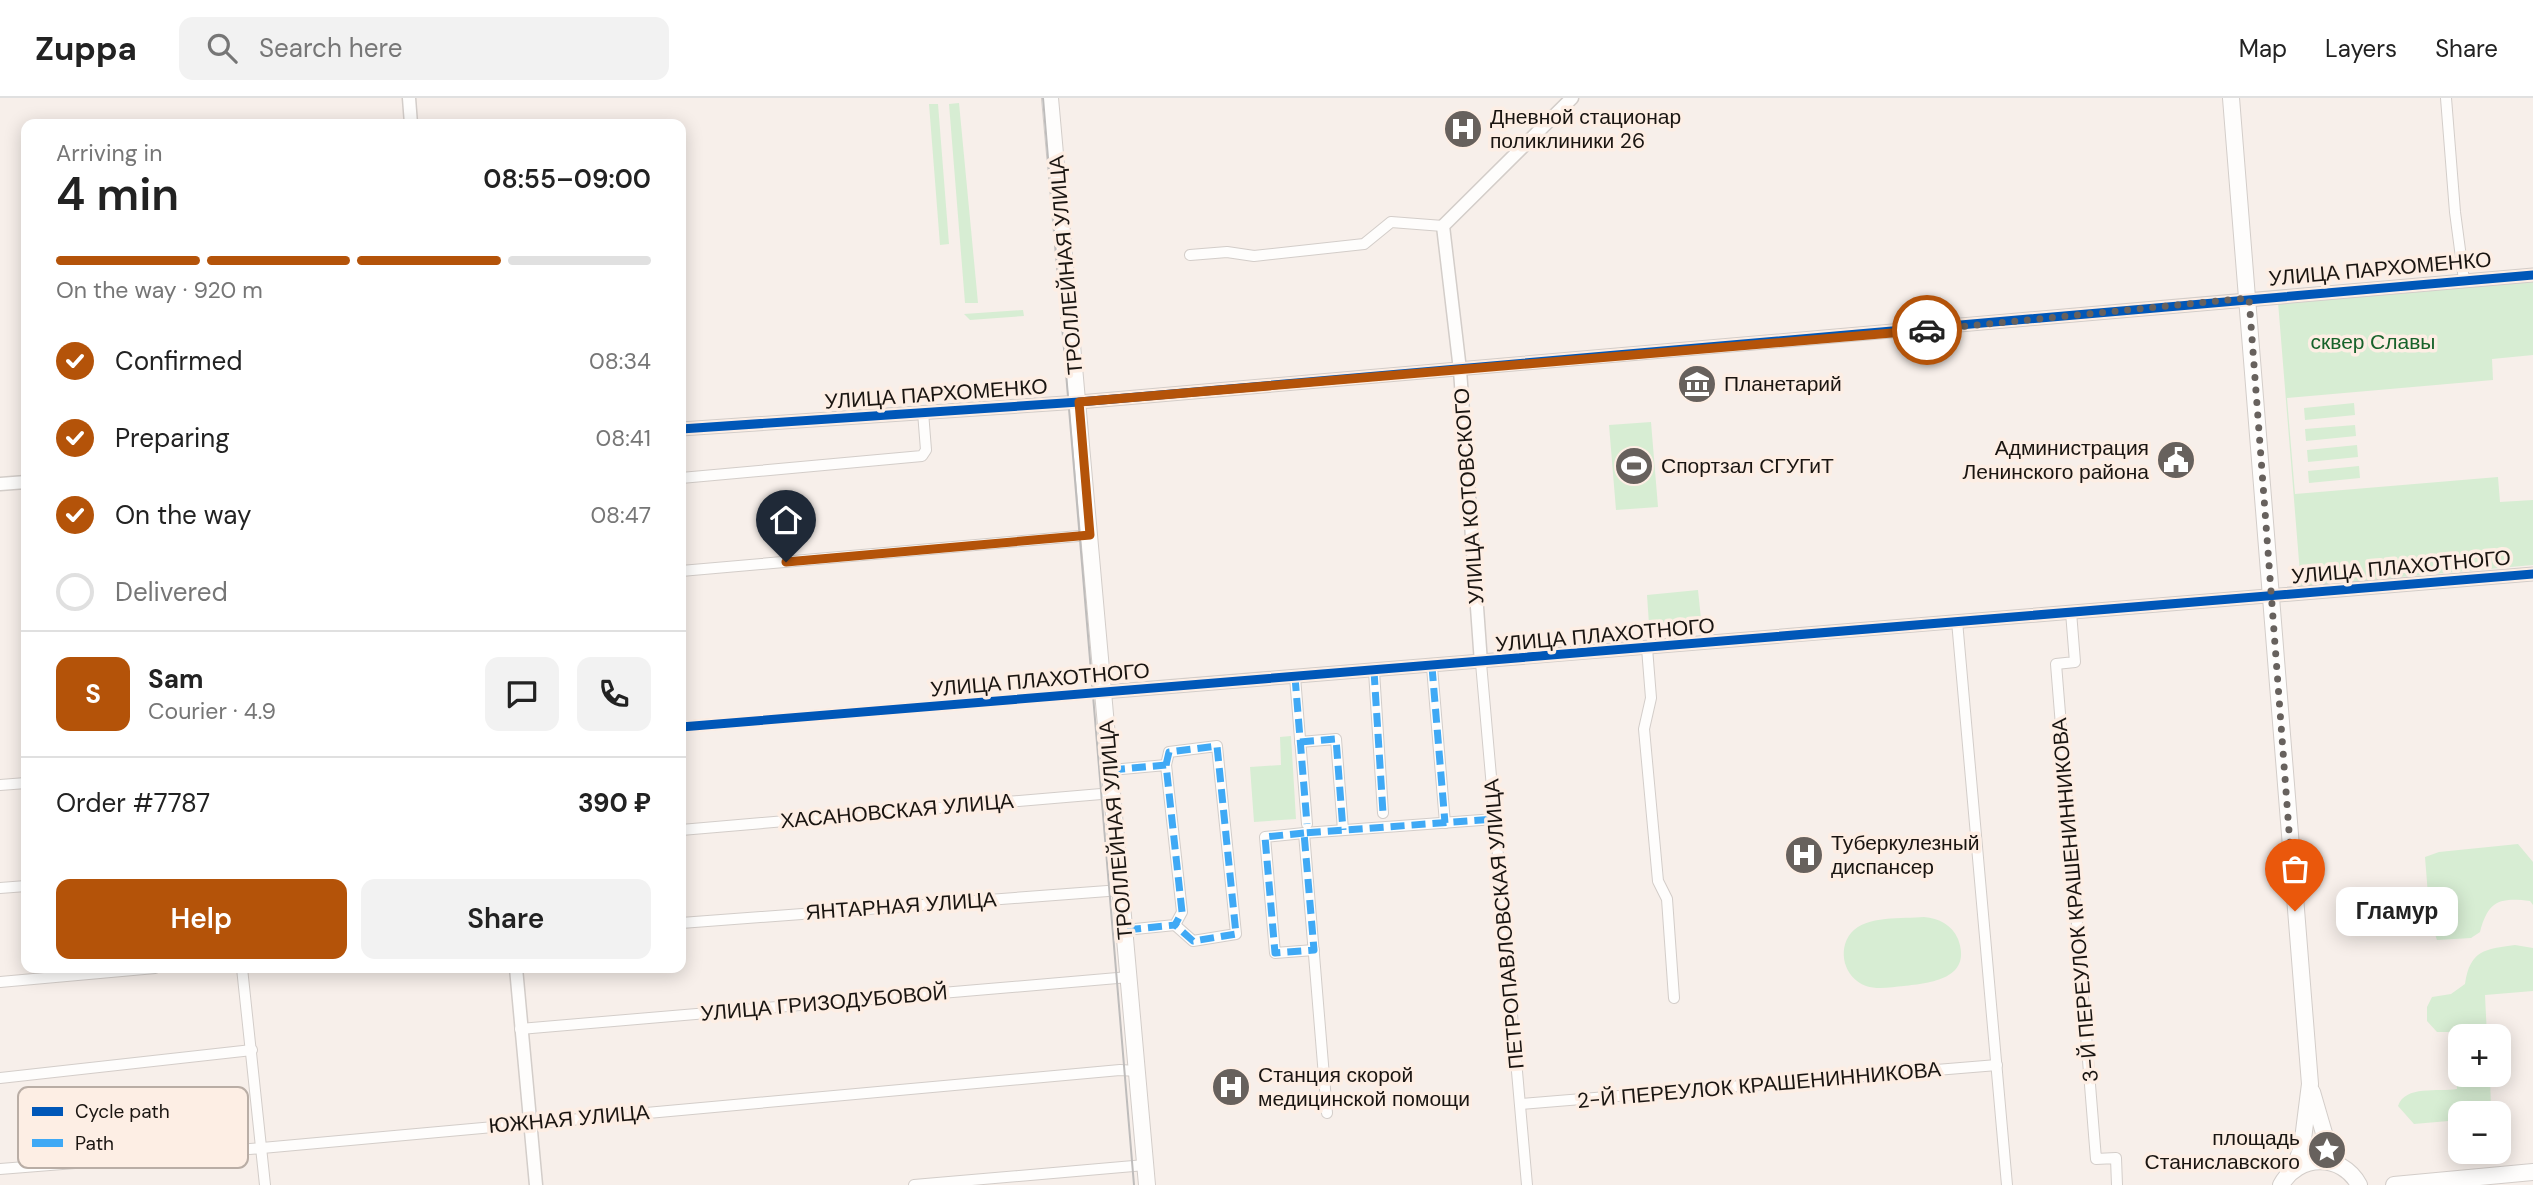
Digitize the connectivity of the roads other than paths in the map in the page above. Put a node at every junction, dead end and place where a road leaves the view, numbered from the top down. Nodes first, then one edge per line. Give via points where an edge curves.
1 (409, 98) edge
2 (1050, 98) edge
3 (1572, 98) edge
4 (2231, 98) edge
5 (2446, 98) edge
6 (411, 119) edge
7 (1443, 226) junction
8 (1191, 255) dead end
9 (2533, 275) edge
10 (2464, 280) junction
11 (2249, 298) junction
12 (1460, 370) junction
13 (1079, 402) junction
14 (923, 412) junction
15 (686, 429) edge
16 (686, 478) edge
17 (21, 482) edge
18 (0, 484) edge
19 (1090, 535) junction
20 (686, 571) edge
21 (2533, 574) edge
22 (2271, 595) junction
23 (2071, 612) junction
24 (1957, 621) junction
25 (1647, 649) junction
26 (1481, 663) junction
27 (1432, 667) junction
28 (1374, 671) junction
29 (1295, 677) junction
30 (1104, 692) junction
31 (686, 727) edge
32 (1300, 742) junction
33 (1166, 765) junction
34 (1111, 770) junction
35 (21, 783) edge
36 (0, 785) edge
37 (1113, 793) junction
38 (1383, 813) dead end
39 (1495, 818) junction
40 (1445, 823) junction
41 (1305, 828) junction
42 (686, 830) edge
43 (1343, 830) junction
44 (21, 886) edge
45 (0, 888) edge
46 (1121, 890) junction
47 (686, 923) edge
48 (1175, 925) junction
49 (1125, 930) junction
50 (1314, 950) junction
51 (100, 973) edge
52 (243, 973) edge
53 (516, 973) edge
54 (1129, 977) junction
55 (0, 982) edge
56 (1675, 998) dead end
57 (520, 1029) junction
58 (252, 1050) junction
59 (1997, 1065) junction
60 (1137, 1071) junction
61 (0, 1078) edge
62 (2310, 1084) junction
63 (1520, 1104) junction
64 (1327, 1113) dead end
65 (529, 1122) junction
66 (262, 1149) junction
67 (248, 1150) edge
68 (2338, 1164) junction
69 (1145, 1165) junction
70 (18, 1167) edge
71 (0, 1168) edge
72 (2294, 1169) junction
73 (2533, 1172) edge
74 (2361, 1183) edge
75 (2403, 1184) edge
76 (265, 1185) edge
77 (536, 1185) edge
78 (914, 1185) edge
79 (1147, 1185) edge
80 (1527, 1185) edge
81 (2007, 1185) edge
82 (2117, 1185) edge
83 (2281, 1185) edge
84 (2394, 1185) edge

1 - 6 street
2 - 13 main road, ТРОЛЛЕЙНАЯ УЛИЦА
3 - 7 street
4 - 11 main road
5 - 10 street
7 - 8 street via 1391,222 1364,244 1254,256 1227,252
7 - 12 street, УЛИЦА КОТОВСКОГО
9 - 10 street, УЛИЦА ПАРХОМЕНКО
10 - 11 street, УЛИЦА ПАРХОМЕНКО
11 - 12 street, УЛИЦА ПАРХОМЕНКО
11 - 22 main road
12 - 13 street, УЛИЦА ПАРХОМЕНКО
12 - 26 street, УЛИЦА КОТОВСКОГО
13 - 14 street, УЛИЦА ПАРХОМЕНКО
13 - 19 main road, ТРОЛЛЕЙНАЯ УЛИЦА
14 - 15 street, УЛИЦА ПАРХОМЕНКО
14 - 16 street via 926,450 922,456
17 - 18 street
19 - 20 street
19 - 30 main road, ТРОЛЛЕЙНАЯ УЛИЦА
21 - 22 street, УЛИЦА ПЛАХОТНОГО
22 - 23 street, УЛИЦА ПЛАХОТНОГО
22 - 62 main road
23 - 24 street, УЛИЦА ПЛАХОТНОГО
23 - 82 street, 3-Й ПЕРЕУЛОК КРАШЕНИННИКОВА via 2075,662 2056,664 2096,1159 2116,1158
24 - 25 street, УЛИЦА ПЛАХОТНОГО
24 - 59 street
25 - 26 street, УЛИЦА ПЛАХОТНОГО
25 - 56 street via 1651,698 1644,729
26 - 27 street, УЛИЦА ПЛАХОТНОГО
26 - 39 street, ПЕТРОПАВЛОВСКАЯ УЛИЦА
27 - 28 street, УЛИЦА ПЛАХОТНОГО
27 - 40 street
28 - 29 street, УЛИЦА ПЛАХОТНОГО
28 - 38 street
29 - 30 street, УЛИЦА ПЛАХОТНОГО
29 - 32 street
30 - 31 street, УЛИЦА ПЛАХОТНОГО
30 - 34 main road, ТРОЛЛЕЙНАЯ УЛИЦА
32 - 41 street
32 - 43 street via 1336,739
33 - 34 street
33 - 48 street via 1182,912
33 - 48 street via 1169,752 1217,746 1236,934 1193,941
34 - 37 main road, ТРОЛЛЕЙНАЯ УЛИЦА
35 - 36 street
37 - 42 street, ХАСАНОВСКАЯ УЛИЦА
37 - 46 main road, ТРОЛЛЕЙНАЯ УЛИЦА
39 - 40 street
39 - 63 street, ПЕТРОПАВЛОВСКАЯ УЛИЦА
40 - 43 street
41 - 43 street
41 - 50 street
41 - 50 street via 1265,836 1275,953
44 - 45 street
46 - 47 street, ЯНТАРНАЯ УЛИЦА
46 - 49 main road, ТРОЛЛЕЙНАЯ УЛИЦА
48 - 49 street
49 - 54 main road, ТРОЛЛЕЙНАЯ УЛИЦА
50 - 64 street
51 - 55 street
52 - 58 street
53 - 57 street
54 - 57 street, УЛИЦА ГРИЗОДУБОВОЙ
54 - 60 main road, ТРОЛЛЕЙНАЯ УЛИЦА
57 - 65 street
58 - 61 street
58 - 66 street
59 - 63 street, 2-Й ПЕРЕУЛОК КРАШЕНИННИКОВА
59 - 81 street
60 - 65 street, ЮЖНАЯ УЛИЦА
60 - 69 main road, ТРОЛЛЕЙНАЯ УЛИЦА
62 - 68 main road via 2328,1147
62 - 72 main road via 2302,1147
63 - 80 street, ПЕТРОПАВЛОВСКАЯ УЛИЦА
65 - 66 street, ЮЖНАЯ УЛИЦА
65 - 77 street
66 - 67 street, ЮЖНАЯ УЛИЦА
66 - 76 street
68 - 72 main road via 2315,1161
68 - 74 main road
69 - 78 street
69 - 79 main road, ТРОЛЛЕЙНАЯ УЛИЦА
70 - 71 street, ЮЖНАЯ УЛИЦА
72 - 83 main road
73 - 75 main road
75 - 84 main road

